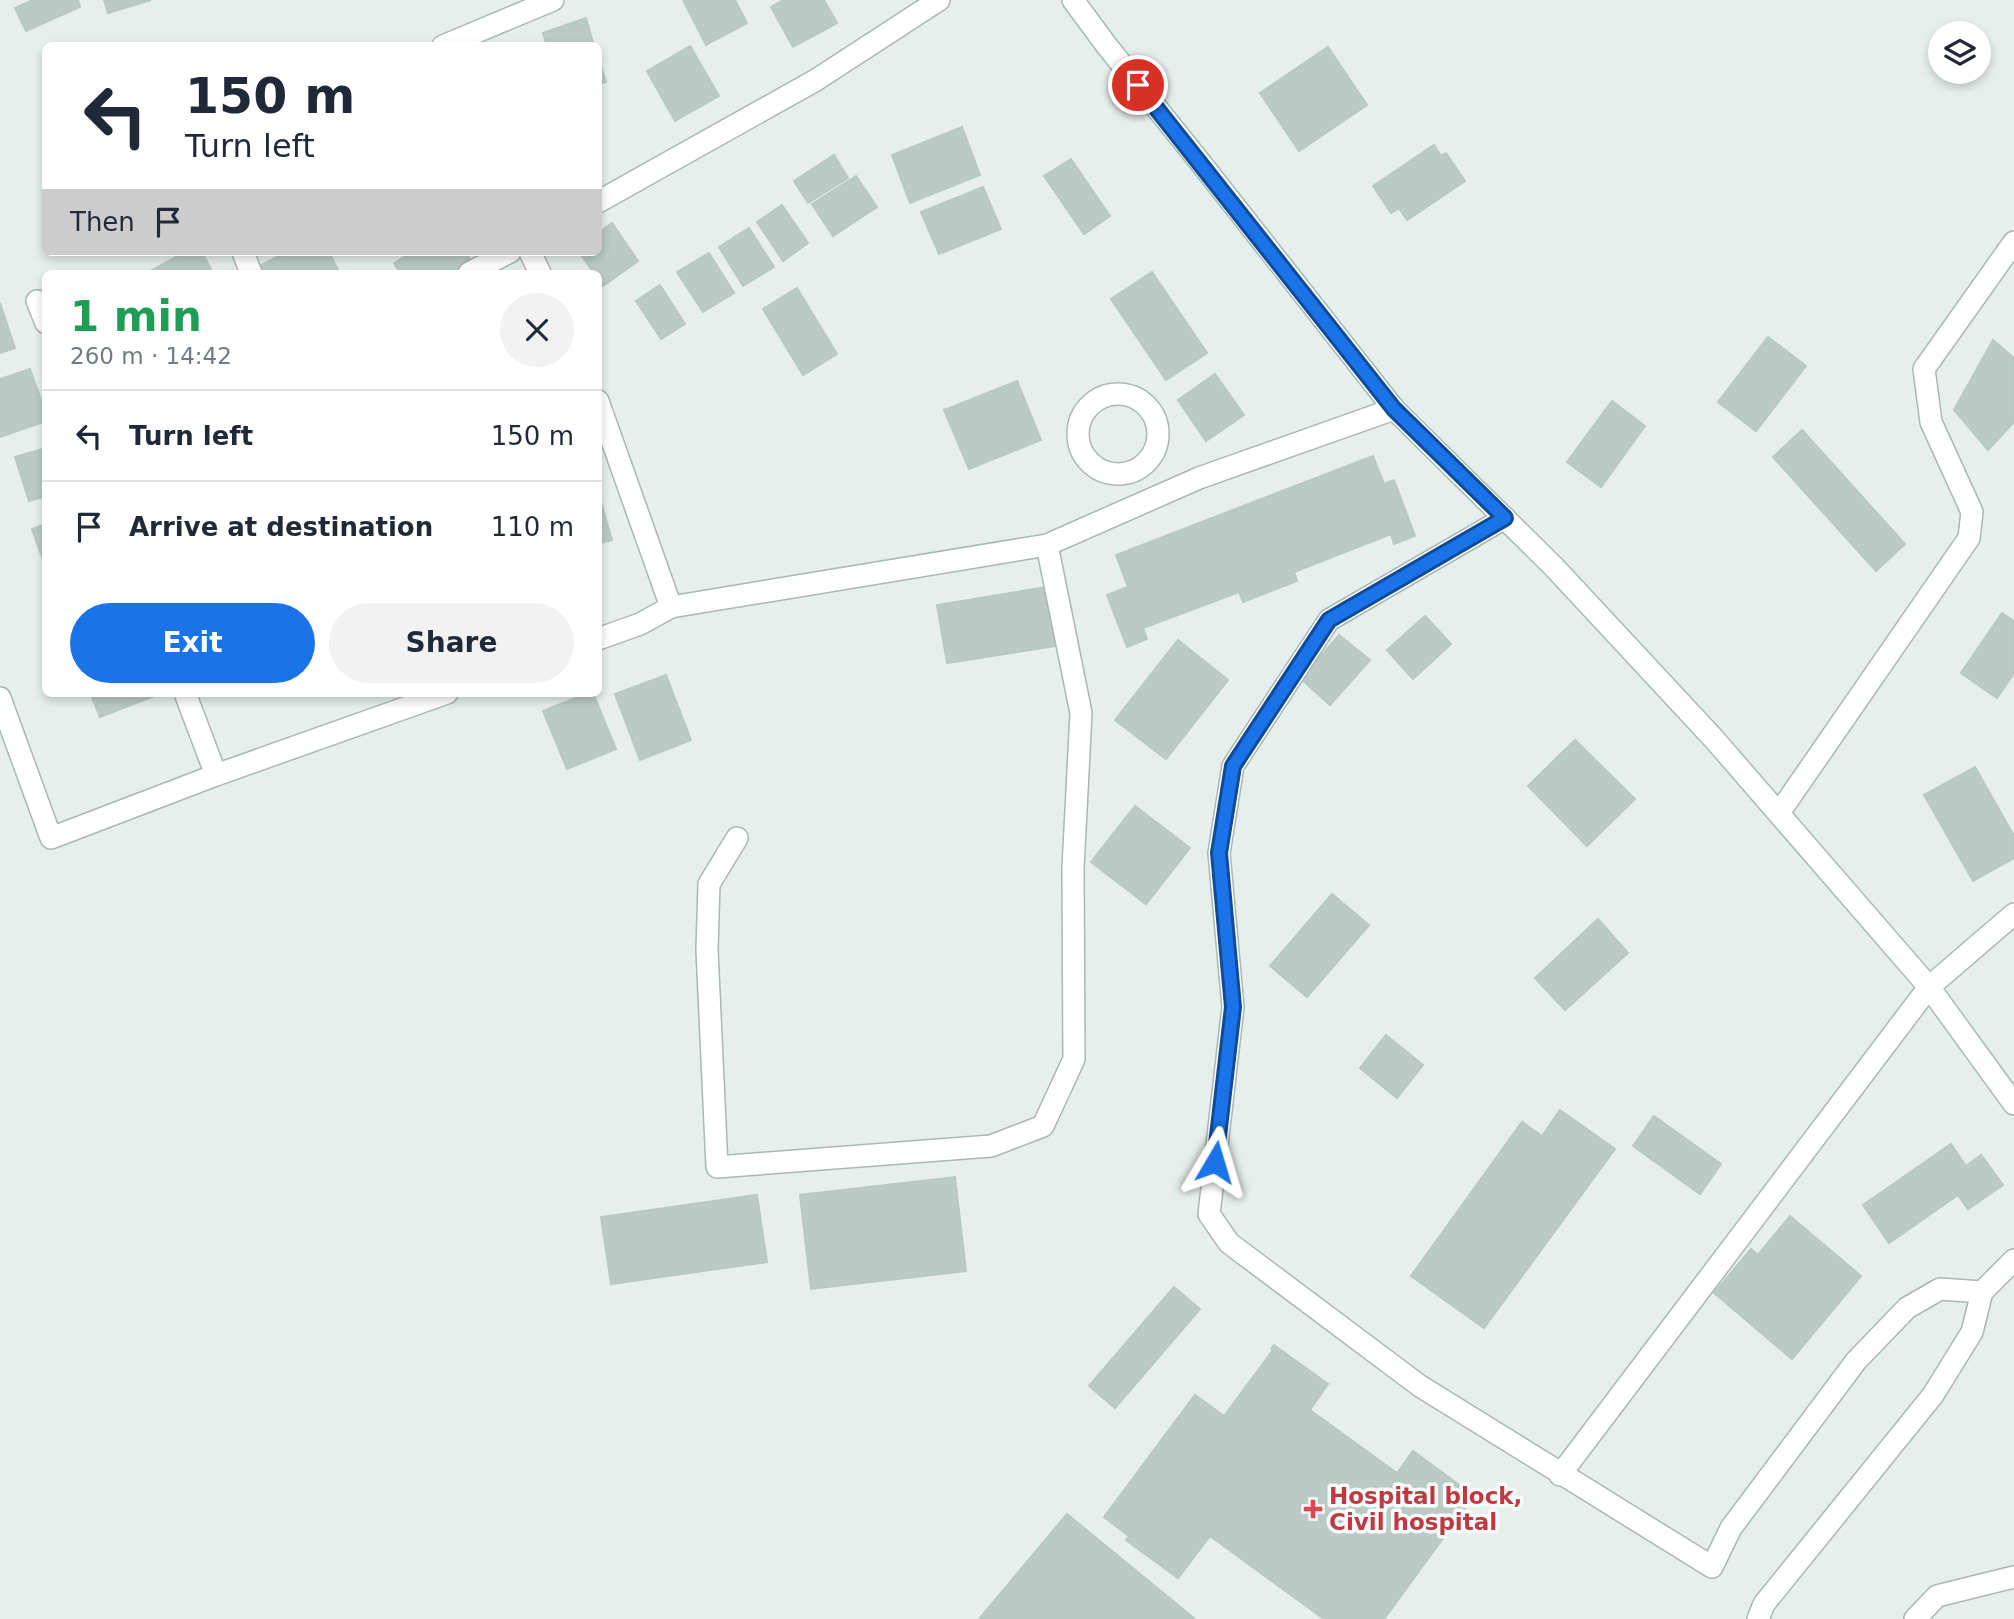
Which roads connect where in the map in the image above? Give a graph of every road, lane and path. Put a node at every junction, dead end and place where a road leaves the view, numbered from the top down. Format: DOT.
graph roads {
  1 [pos="553,0"];
  2 [pos="939,0"];
  3 [pos="1073,0"];
  4 [pos="453,42"];
  5 [pos="602,200"];
  6 [pos="2014,242"];
  7 [pos="502,256"];
  8 [pos="475,270"];
  9 [pos="37,301"];
  10 [pos="42,313"];
  11 [pos="1394,409"];
  12 [pos="602,412"];
  13 [pos="1505,518"];
  14 [pos="1047,545"];
  15 [pos="671,607"];
  16 [pos="602,638"];
  17 [pos="187,697"];
  18 [pos="436,697"];
  19 [pos="0,698"];
  20 [pos="216,775"];
  21 [pos="1779,813"];
  22 [pos="737,838"];
  23 [pos="2014,914"];
  24 [pos="1929,987"];
  25 [pos="2014,1104"];
  26 [pos="2014,1260"];
  27 [pos="1982,1292"];
  28 [pos="1560,1475"];
  29 [pos="2014,1577"];
  30 [pos="1758,1619"];
  31 [pos="1915,1619"];
  1 -- 4 [label="street"];
  2 -- 5 [label="street"];
  3 -- 11 [label="street"];
  6 -- 21 [label="street"];
  7 -- 8 [label="street"];
  9 -- 10 [label="street"];
  11 -- 13 [label="street"];
  11 -- 14 [label="street"];
  12 -- 15 [label="street"];
  13 -- 21 [label="street"];
  13 -- 28 [label="street"];
  14 -- 15 [label="street"];
  14 -- 22 [label="street"];
  15 -- 16 [label="street"];
  17 -- 20 [label="street"];
  18 -- 20 [label="street"];
  19 -- 20 [label="street"];
  21 -- 24 [label="street"];
  23 -- 24 [label="street"];
  24 -- 25 [label="street"];
  24 -- 28 [label="street"];
  26 -- 27 [label="street"];
  27 -- 28 [label="street"];
  27 -- 30 [label="street"];
  29 -- 31 [label="street"];
}
